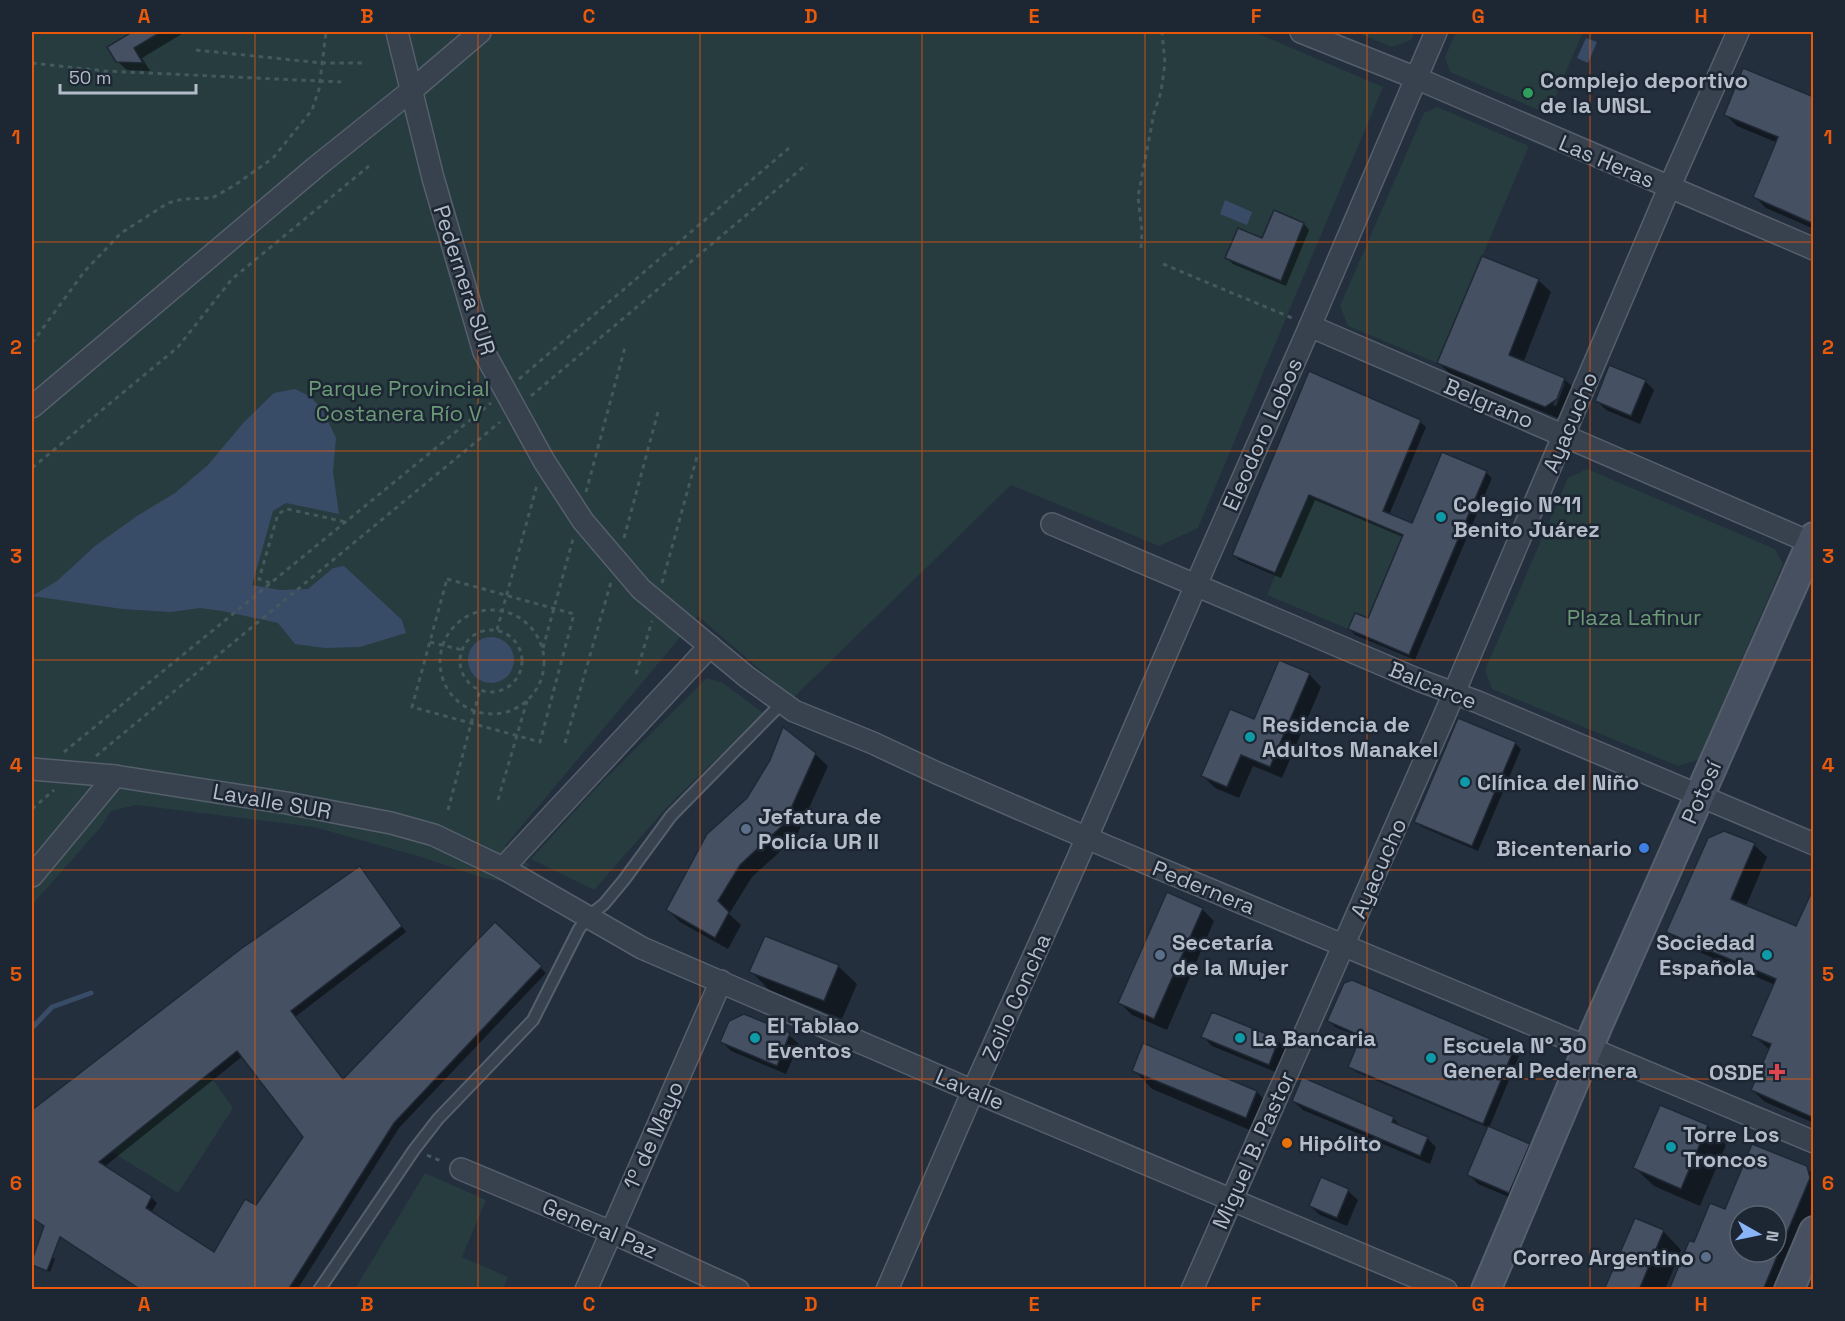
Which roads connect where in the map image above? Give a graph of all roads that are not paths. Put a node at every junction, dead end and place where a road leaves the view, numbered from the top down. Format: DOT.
graph roads {
  1 [pos="397,32"];
  2 [pos="480,32"];
  3 [pos="1301,32"];
  4 [pos="1436,32"];
  5 [pos="1738,32"];
  6 [pos="1416,78"];
  7 [pos="412,90"];
  8 [pos="1669,188"];
  9 [pos="1814,249"];
  10 [pos="1310,326"];
  11 [pos="32,407"];
  12 [pos="1565,436"];
  13 [pos="1052,524"];
  14 [pos="1813,541"];
  15 [pos="1196,585"];
  16 [pos="710,646"];
  17 [pos="1453,693"];
  18 [pos="781,704"];
  19 [pos="37,769"];
  20 [pos="115,776"];
  21 [pos="1699,795"];
  22 [pos="1088,837"];
  23 [pos="1814,844"];
  24 [pos="503,868"];
  25 [pos="32,876"];
  26 [pos="589,916"];
  27 [pos="1344,944"];
  28 [pos="721,981"];
  29 [pos="1589,1047"];
  30 [pos="973,1091"];
  31 [pos="1814,1142"];
  32 [pos="461,1169"];
  33 [pos="1230,1199"];
  34 [pos="1814,1231"];
  35 [pos="611,1232"];
  36 [pos="319,1290"];
  37 [pos="586,1290"];
  38 [pos="738,1290"];
  39 [pos="887,1290"];
  40 [pos="1192,1290"];
  41 [pos="1446,1290"];
  42 [pos="1486,1290"];
  43 [pos="1789,1290"];
  1 -- 7 [label="street, Pedernera SUR"];
  2 -- 7 [label="street"];
  3 -- 6 [label="street, Las Heras"];
  4 -- 6 [label="street, Eleodoro Lobos"];
  5 -- 8 [label="street, Ayacucho"];
  6 -- 8 [label="street, Las Heras"];
  6 -- 10 [label="street, Eleodoro Lobos"];
  7 -- 11 [label="street"];
  7 -- 16 [label="street, Pedernera SUR"];
  8 -- 9 [label="street, Las Heras"];
  8 -- 12 [label="street, Ayacucho"];
  10 -- 12 [label="street, Belgrano"];
  10 -- 15 [label="street, Eleodoro Lobos"];
  12 -- 14 [label="street, Belgrano"];
  12 -- 17 [label="street, Ayacucho"];
  13 -- 15 [label="street, Balcarce"];
  14 -- 21 [label="main road, Potosí"];
  15 -- 17 [label="street, Balcarce"];
  15 -- 22 [label="street, Eleodoro Lobos"];
  16 -- 18 [label="street, Pedernera"];
  16 -- 24 [label="street"];
  17 -- 21 [label="street, Balcarce"];
  17 -- 27 [label="street, Ayacucho"];
  18 -- 22 [label="street, Pedernera"];
  18 -- 26 [label="lane"];
  19 -- 20 [label="street, Lavalle SUR"];
  20 -- 24 [label="street, Lavalle SUR"];
  20 -- 25 [label="street"];
  21 -- 23 [label="street, Balcarce"];
  21 -- 29 [label="main road, Potosí"];
  22 -- 27 [label="street, Pedernera"];
  22 -- 30 [label="street, Zoilo Concha"];
  24 -- 26 [label="street, Lavalle"];
  26 -- 28 [label="street, Lavalle"];
  26 -- 36 [label="lane"];
  27 -- 29 [label="street, Pedernera"];
  27 -- 33 [label="street, Miguel B. Pastor"];
  28 -- 30 [label="street, Lavalle"];
  28 -- 35 [label="street, 1º de Mayo"];
  29 -- 31 [label="street, Pedernera"];
  29 -- 42 [label="main road, Potosí"];
  30 -- 33 [label="street, Lavalle"];
  30 -- 39 [label="street, Zoilo Concha"];
  32 -- 35 [label="street, General Paz"];
  33 -- 40 [label="street, Miguel B. Pastor"];
  33 -- 41 [label="street, Lavalle"];
  34 -- 43 [label="main road"];
  35 -- 37 [label="street, 1º de Mayo"];
  35 -- 38 [label="street, General Paz"];
}
